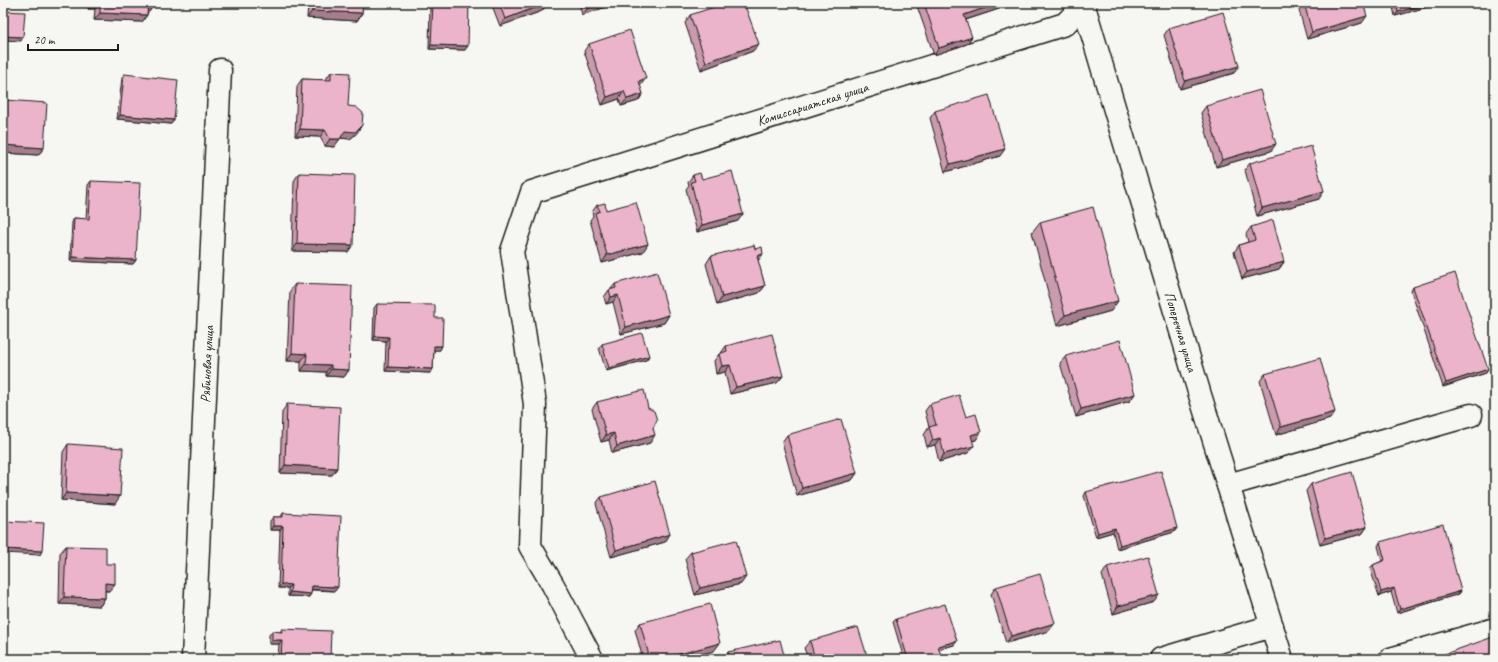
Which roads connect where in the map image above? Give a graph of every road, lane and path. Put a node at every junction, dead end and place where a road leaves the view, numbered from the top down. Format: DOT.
graph roads {
  1 [pos="1084,3"];
  2 [pos="220,70"];
  3 [pos="1471,415"];
  4 [pos="1228,486"];
  5 [pos="1272,626"];
  6 [pos="1495,629"];
  7 [pos="193,659"];
  8 [pos="592,659"];
  9 [pos="1161,659"];
  10 [pos="1282,659"];
  11 [pos="1390,659"];
  1 -- 4 [label="street, Поперечная улица"];
  1 -- 8 [label="street, Комиссариатская улица"];
  2 -- 7 [label="street, Рябиновая улица"];
  3 -- 4 [label="street"];
  4 -- 5 [label="street, Поперечная улица"];
  5 -- 9 [label="street"];
  5 -- 10 [label="street, Поперечная улица"];
  6 -- 11 [label="street"];
}
